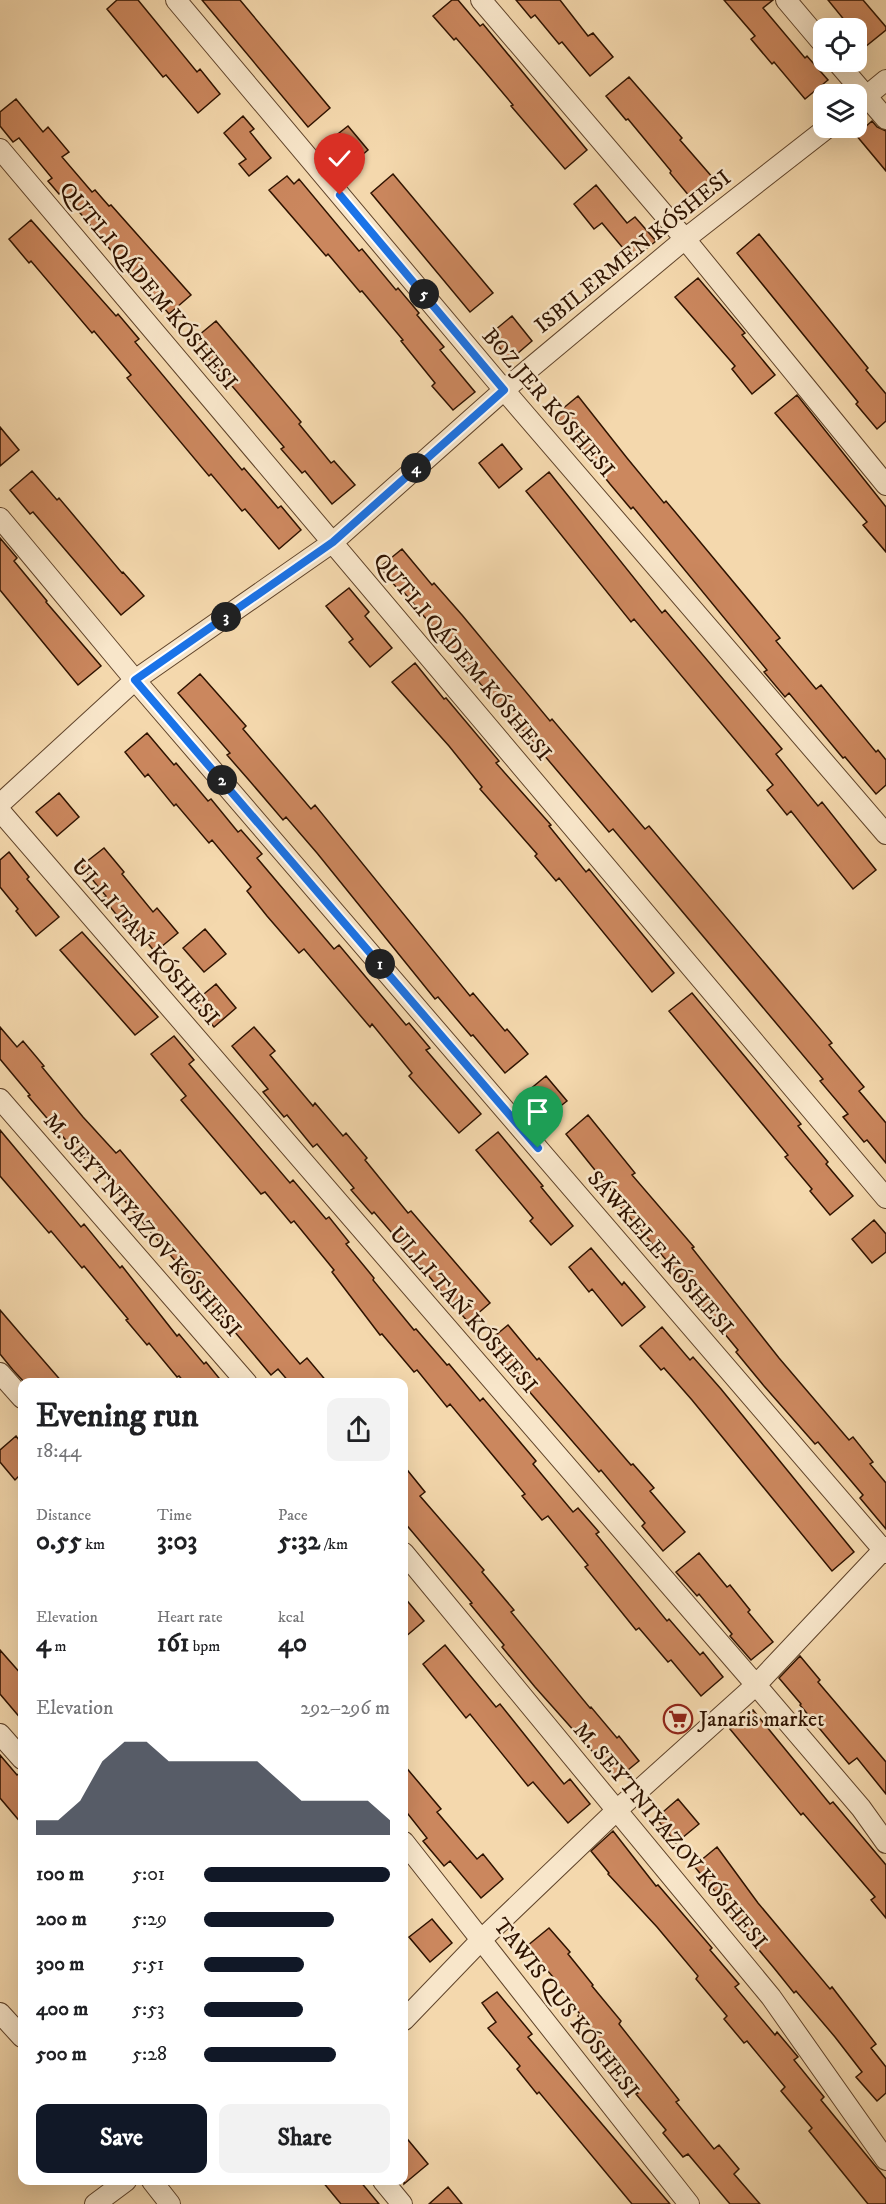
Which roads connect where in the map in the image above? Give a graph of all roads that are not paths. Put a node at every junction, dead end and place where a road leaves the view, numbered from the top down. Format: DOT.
graph roads {
  1 [pos="176,0"];
  2 [pos="481,0"];
  3 [pos="786,0"];
  4 [pos="813,32"];
  5 [pos="886,80"];
  6 [pos="867,97"];
  7 [pos="867,105"];
  8 [pos="886,119"];
  9 [pos="814,138"];
  10 [pos="0,149"];
  11 [pos="685,239"];
  12 [pos="504,390"];
  13 [pos="886,485"];
  14 [pos="0,518"];
  15 [pos="333,542"];
  16 [pos="135,680"];
  17 [pos="0,804"];
  18 [pos="0,811"];
  19 [pos="886,834"];
  20 [pos="0,1099"];
  21 [pos="886,1198"];
  22 [pos="0,1373"];
  23 [pos="243,1378"];
  24 [pos="18,1393"];
  25 [pos="885,1550"];
  26 [pos="408,1558"];
  27 [pos="756,1685"];
  28 [pos="0,1734"];
  29 [pos="18,1754"];
  30 [pos="617,1810"];
  31 [pos="886,1843"];
  32 [pos="408,1847"];
  33 [pos="481,1940"];
  34 [pos="0,2013"];
  35 [pos="408,2016"];
  36 [pos="18,2033"];
  37 [pos="886,2160"];
  38 [pos="121,2185"];
  39 [pos="155,2185"];
  40 [pos="386,2185"];
  41 [pos="95,2204"];
  42 [pos="170,2204"];
  43 [pos="402,2204"];
  44 [pos="689,2204"];
  1 -- 12 [label="street, BOZ JER KÓSHESI"];
  2 -- 11 [label="street"];
  3 -- 4 [label="street"];
  5 -- 6 [label="street"];
  7 -- 8 [label="street"];
  9 -- 11 [label="street, ISBILERMEN KÓSHESI"];
  10 -- 15 [label="street"];
  11 -- 12 [label="street, ISBILERMEN KÓSHESI"];
  11 -- 13 [label="street"];
  12 -- 15 [label="street, ISBILERMEN KÓSHESI"];
  12 -- 19 [label="street, BOZ JER KÓSHESI"];
  14 -- 16 [label="street, SÁWKELE KÓSHESI"];
  15 -- 16 [label="street, ISBILERMEN KÓSHESI"];
  15 -- 21 [label="street"];
  16 -- 17 [label="street, ISBILERMEN KÓSHESI"];
  16 -- 25 [label="street, SÁWKELE KÓSHESI"];
  18 -- 27 [label="street"];
  20 -- 23 [label="street, M. SEYTNIYAZOV KÓSHESI"];
  22 -- 24 [label="street"];
  25 -- 27 [label="street"];
  26 -- 30 [label="street, M. SEYTNIYAZOV KÓSHESI"];
  27 -- 30 [label="street"];
  27 -- 31 [label="street"];
  28 -- 29 [label="street"];
  30 -- 33 [label="street"];
  30 -- 37 [label="street, M. SEYTNIYAZOV KÓSHESI"];
  32 -- 33 [label="street"];
  33 -- 35 [label="street"];
  33 -- 44 [label="street"];
  34 -- 36 [label="street"];
  38 -- 41 [label="street"];
  39 -- 42 [label="street"];
  40 -- 43 [label="street"];
}
